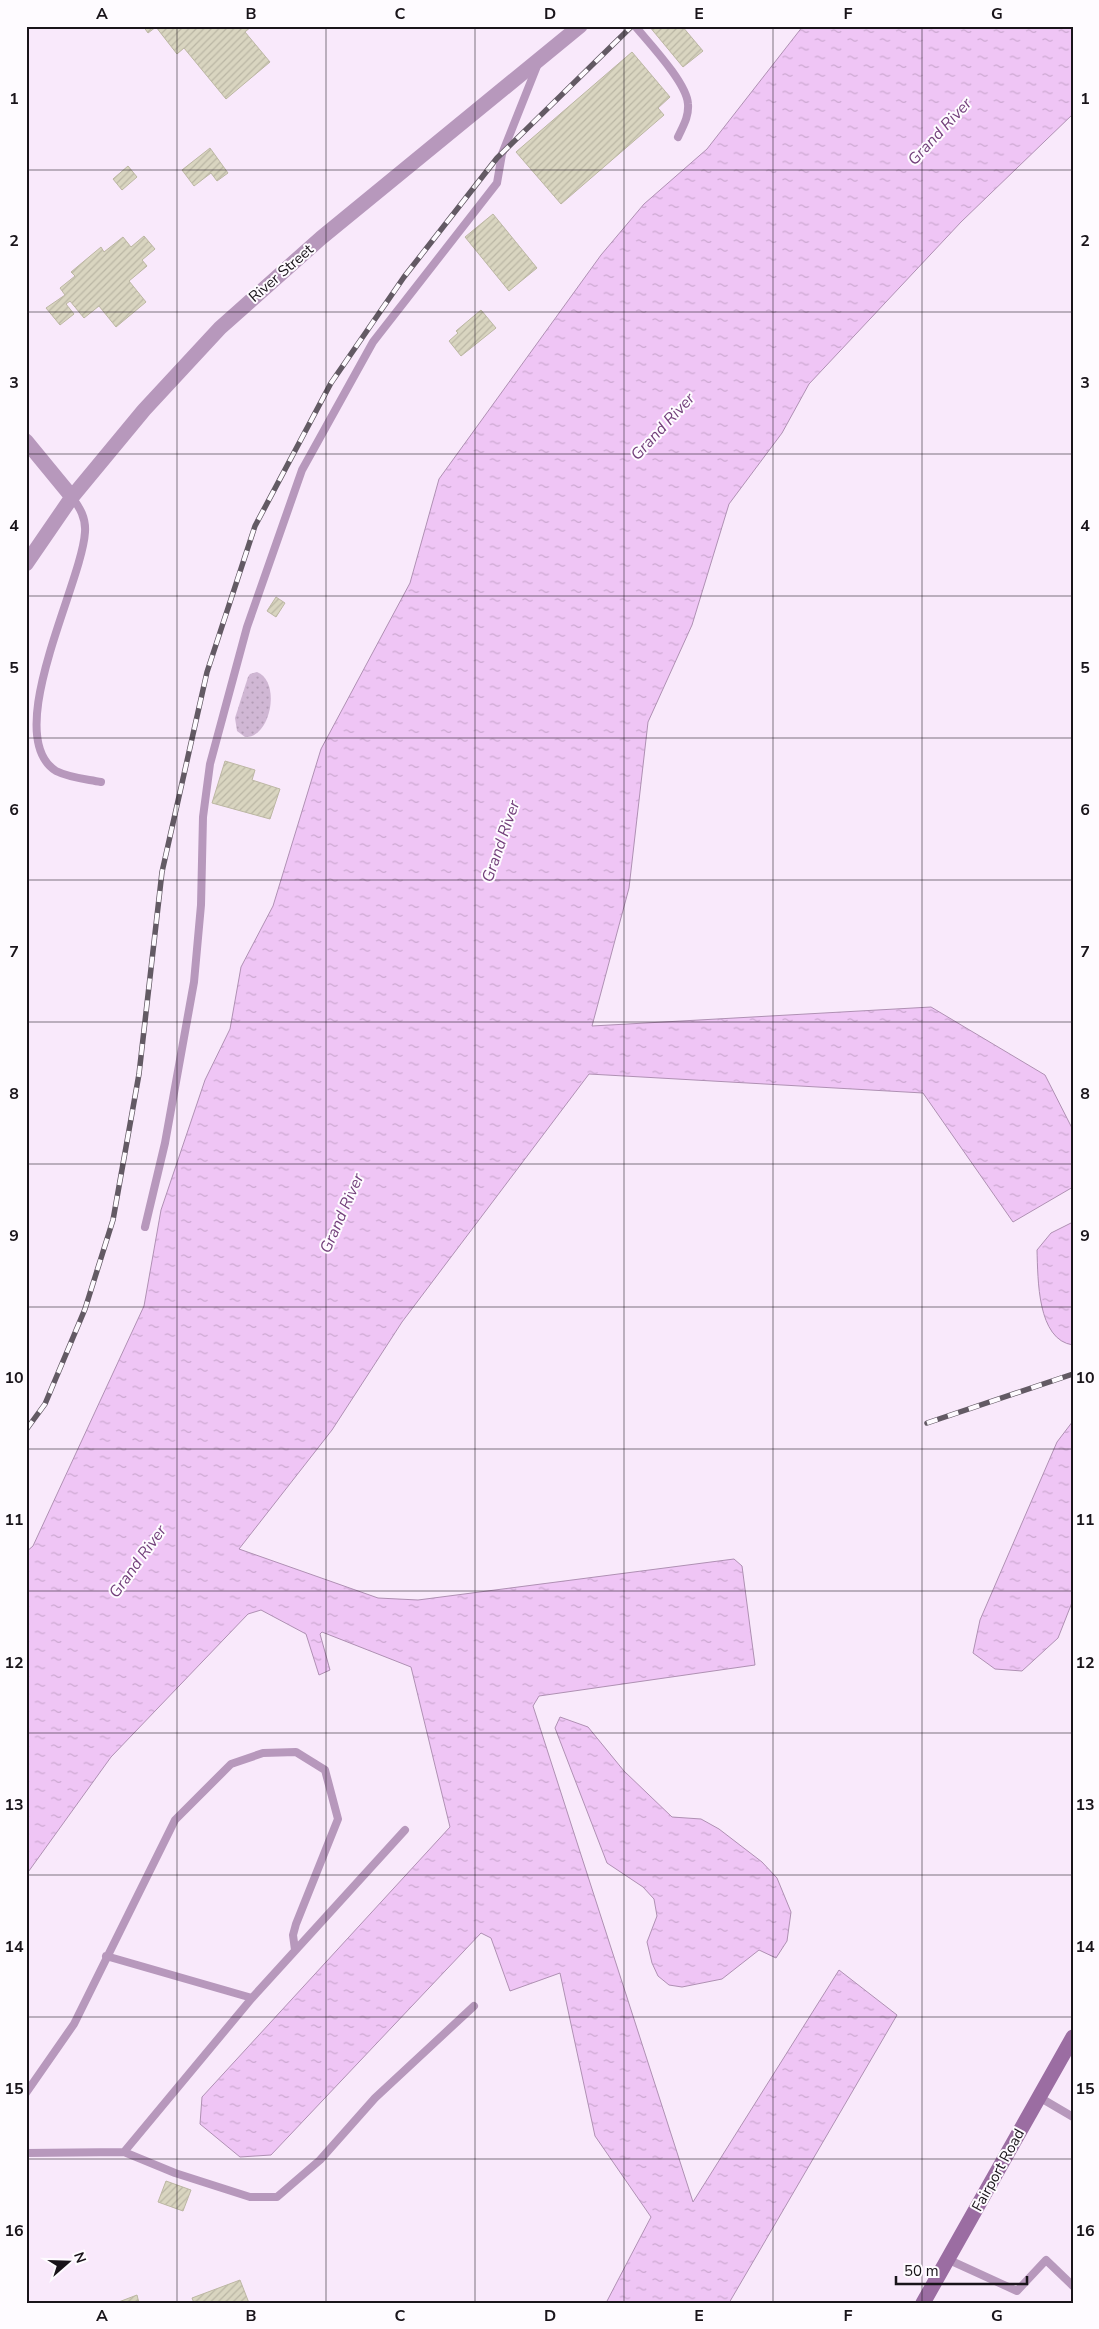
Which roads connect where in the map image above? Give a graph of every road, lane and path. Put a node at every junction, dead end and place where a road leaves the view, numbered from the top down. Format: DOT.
graph roads {
  1 [pos="580,26"];
  2 [pos="635,26"];
  3 [pos="540,59"];
  4 [pos="678,137"];
  5 [pos="26,441"];
  6 [pos="72,497"];
  7 [pos="26,564"];
  8 [pos="101,782"];
  9 [pos="145,1227"];
  10 [pos="405,1830"];
  11 [pos="295,1950"];
  12 [pos="106,1956"];
  13 [pos="252,1998"];
  14 [pos="474,2006"];
  15 [pos="1073,2037"];
  16 [pos="26,2092"];
  17 [pos="1039,2097"];
  18 [pos="1073,2117"];
  19 [pos="124,2152"];
  20 [pos="26,2153"];
  21 [pos="947,2259"];
  22 [pos="1073,2286"];
  23 [pos="923,2303"];
  1 -- 3 [label="street, River Street"];
  2 -- 4 [label="lane"];
  3 -- 6 [label="street, River Street"];
  3 -- 9 [label="lane"];
  5 -- 6 [label="street"];
  6 -- 7 [label="street, River Street"];
  6 -- 8 [label="lane"];
  10 -- 11 [label="lane"];
  11 -- 12 [label="lane"];
  11 -- 13 [label="lane"];
  12 -- 13 [label="lane"];
  12 -- 16 [label="lane"];
  13 -- 19 [label="lane"];
  14 -- 19 [label="lane"];
  15 -- 17 [label="street, Fairport Road"];
  17 -- 18 [label="lane"];
  17 -- 21 [label="street, Fairport Road"];
  19 -- 20 [label="lane"];
  21 -- 22 [label="lane"];
  21 -- 23 [label="street, Fairport Road"];
}
